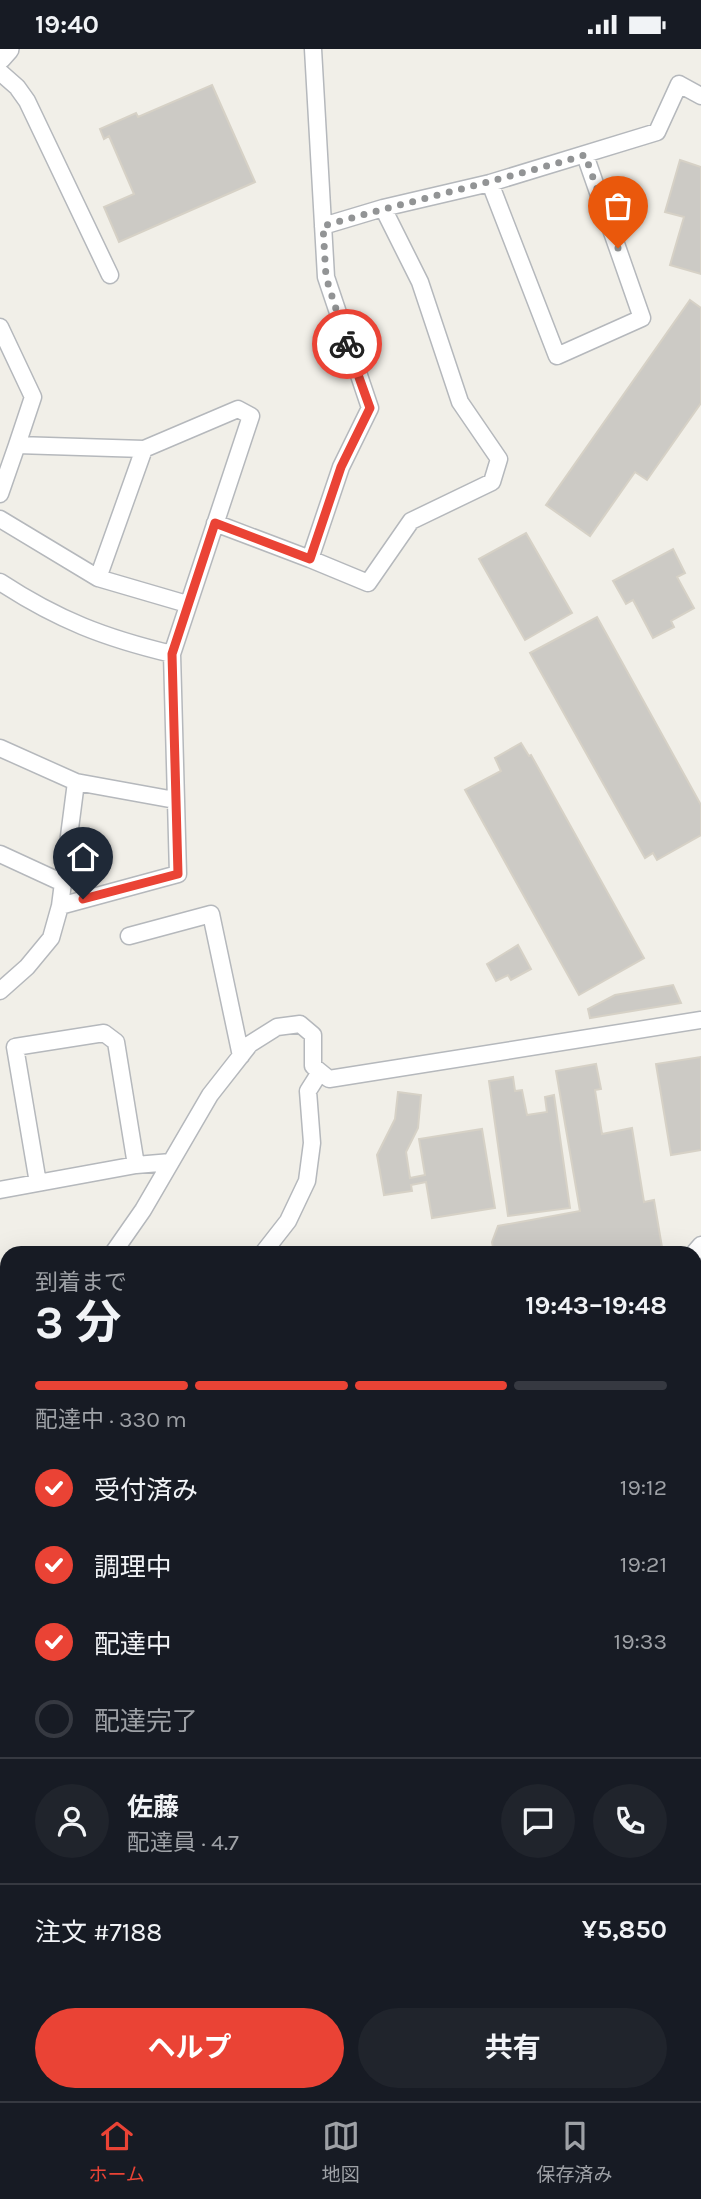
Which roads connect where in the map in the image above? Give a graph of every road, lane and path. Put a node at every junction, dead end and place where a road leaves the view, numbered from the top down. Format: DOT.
graph roads {
  1 [pos="8,49"];
  2 [pos="313,49"];
  3 [pos="0,58"];
  4 [pos="0,72"];
  5 [pos="701,96"];
  6 [pos="585,155"];
  7 [pos="490,183"];
  8 [pos="383,208"];
  9 [pos="323,226"];
  10 [pos="110,275"];
  11 [pos="0,327"];
  12 [pos="17,446"];
  13 [pos="144,449"];
  14 [pos="0,494"];
  15 [pos="0,519"];
  16 [pos="215,523"];
  17 [pos="310,559"];
  18 [pos="98,578"];
  19 [pos="0,582"];
  20 [pos="187,604"];
  21 [pos="172,654"];
  22 [pos="0,748"];
  23 [pos="76,782"];
  24 [pos="175,800"];
  25 [pos="0,854"];
  26 [pos="63,883"];
  27 [pos="60,906"];
  28 [pos="129,936"];
  29 [pos="0,991"];
  30 [pos="701,1020"];
  31 [pos="240,1056"];
  32 [pos="320,1072"];
  33 [pos="171,1162"];
  34 [pos="136,1165"];
  35 [pos="38,1183"];
  36 [pos="0,1190"];
  37 [pos="118,1246"];
  38 [pos="268,1246"];
  1 -- 3 [label="street"];
  2 -- 9 [label="street"];
  4 -- 10 [label="street"];
  5 -- 6 [label="street"];
  6 -- 7 [label="street"];
  6 -- 7 [label="street"];
  7 -- 8 [label="street"];
  8 -- 9 [label="street"];
  8 -- 17 [label="street"];
  9 -- 17 [label="street"];
  11 -- 12 [label="street"];
  12 -- 13 [label="street"];
  12 -- 14 [label="street"];
  13 -- 16 [label="street"];
  13 -- 18 [label="street"];
  15 -- 18 [label="street"];
  16 -- 17 [label="street"];
  16 -- 20 [label="street"];
  18 -- 20 [label="street"];
  19 -- 21 [label="street"];
  20 -- 21 [label="street"];
  21 -- 24 [label="street"];
  22 -- 23 [label="street"];
  23 -- 24 [label="street"];
  23 -- 26 [label="street"];
  24 -- 27 [label="street"];
  25 -- 26 [label="street"];
  26 -- 27 [label="street"];
  27 -- 29 [label="street"];
  28 -- 31 [label="street"];
  30 -- 32 [label="street"];
  31 -- 32 [label="street"];
  31 -- 33 [label="street"];
  32 -- 38 [label="street"];
  33 -- 34 [label="street"];
  33 -- 37 [label="street"];
  34 -- 35 [label="street"];
  34 -- 35 [label="street"];
  35 -- 36 [label="street"];
}
